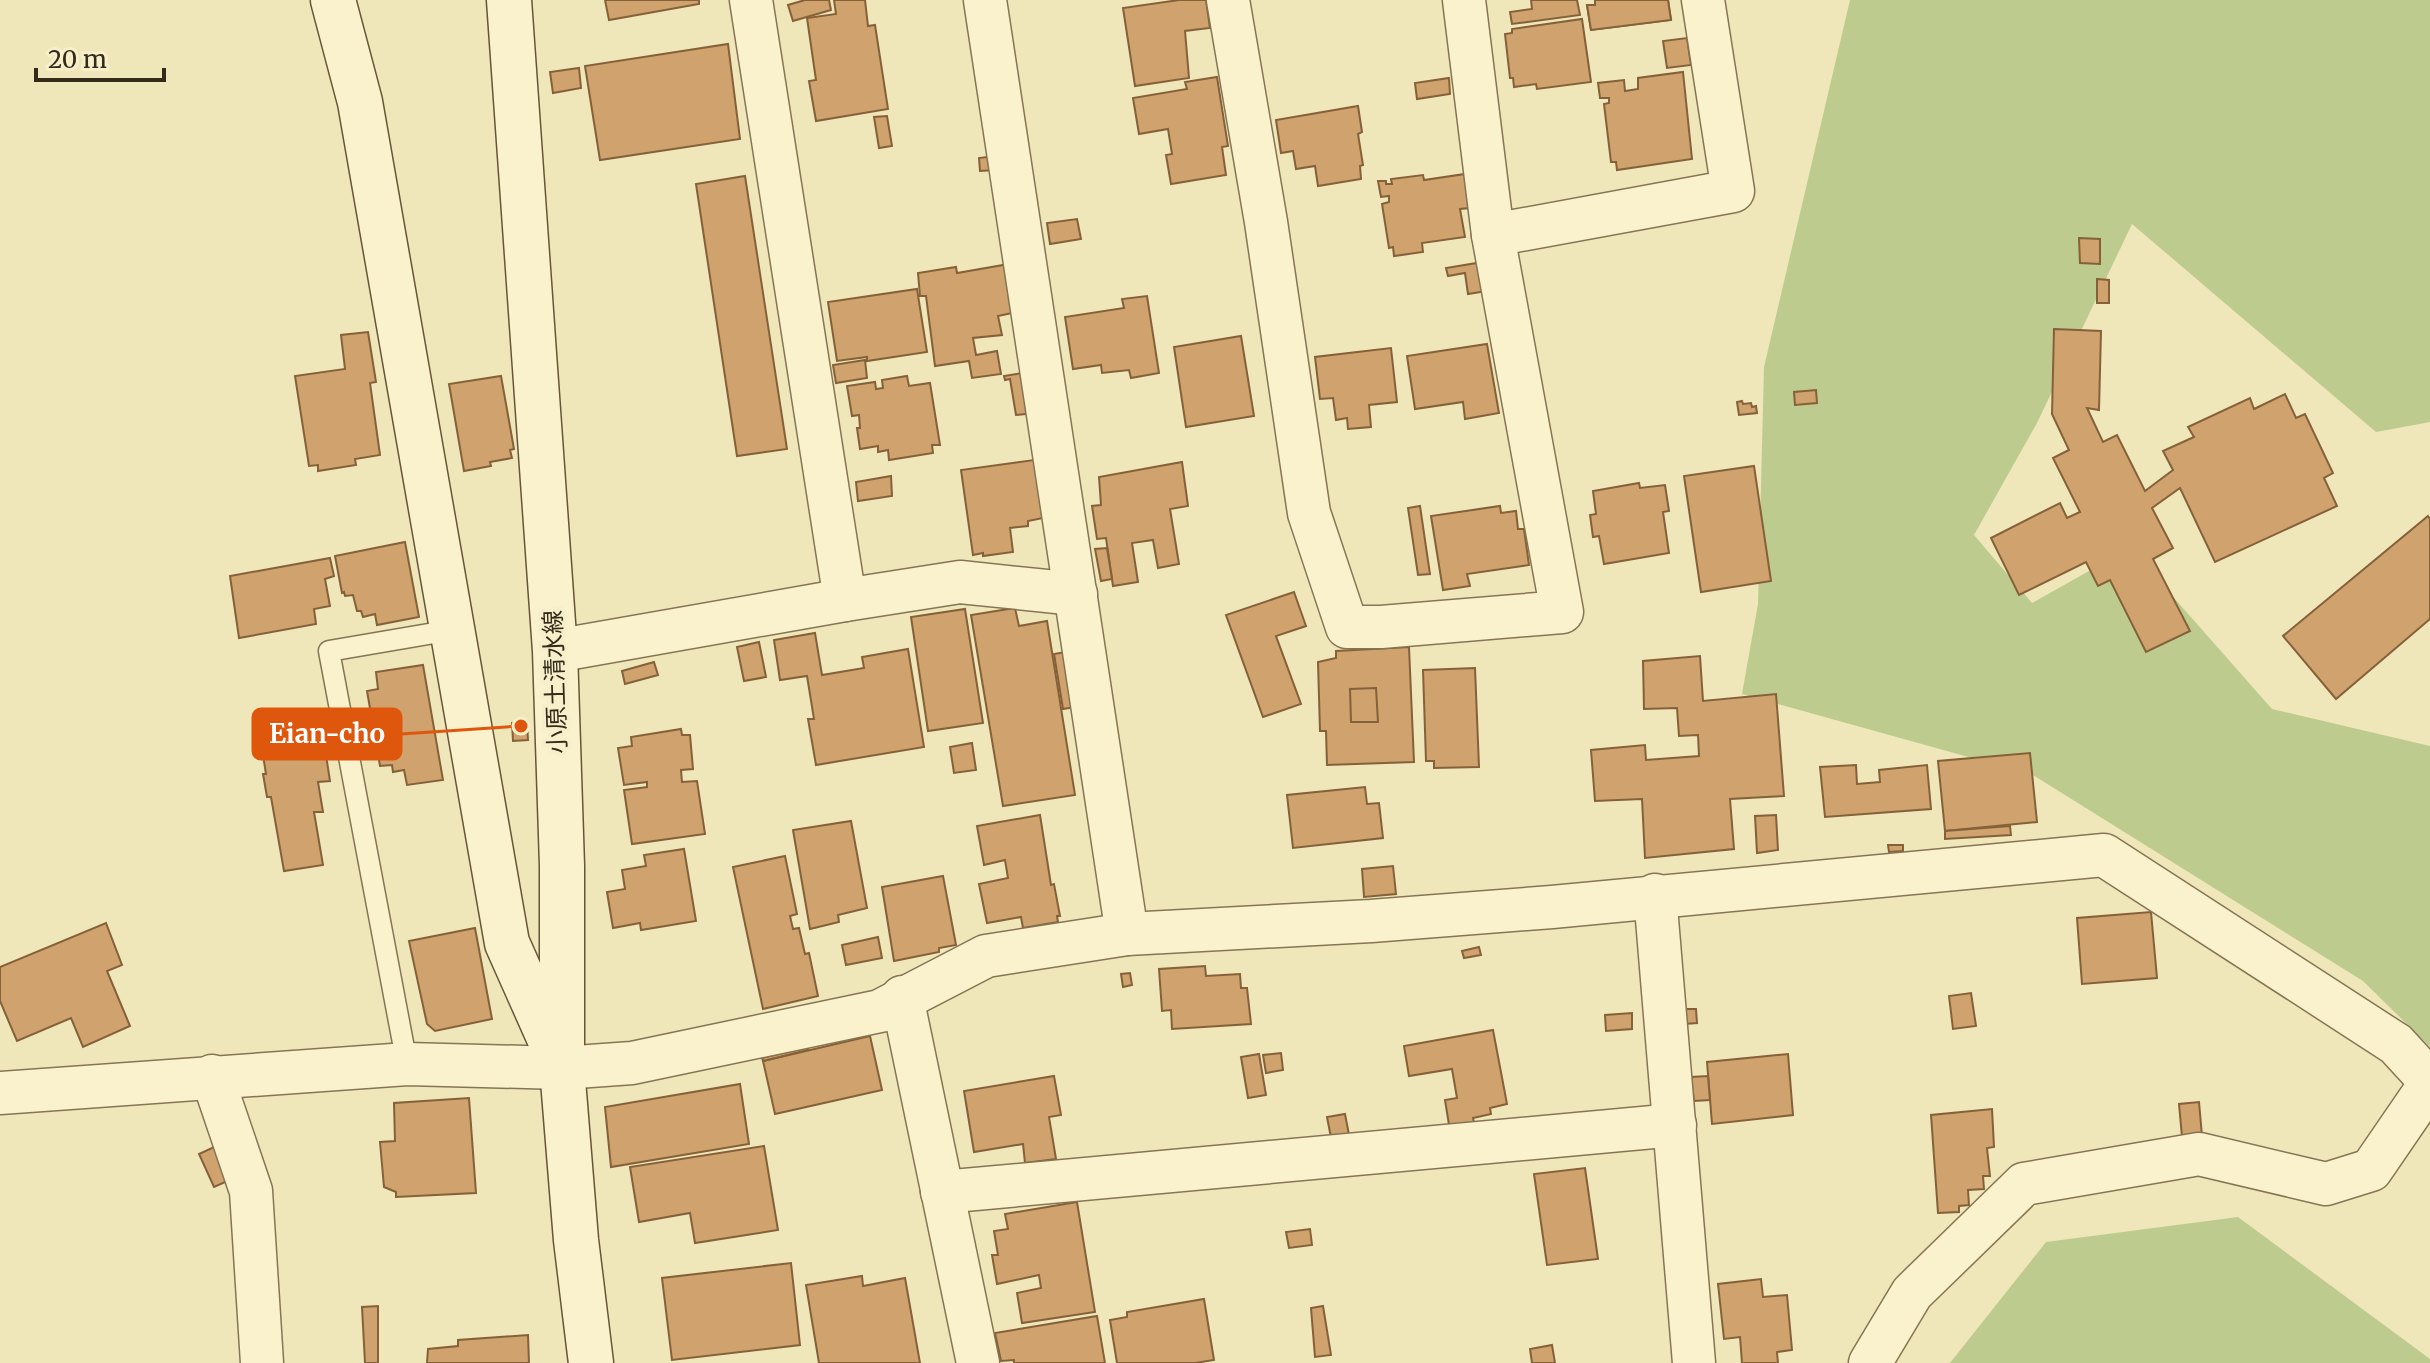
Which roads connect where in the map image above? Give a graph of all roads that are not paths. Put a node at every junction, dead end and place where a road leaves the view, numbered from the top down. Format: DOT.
graph roads {
  1 [pos="333,0"];
  2 [pos="509,0"];
  3 [pos="751,0"];
  4 [pos="985,0"];
  5 [pos="1228,0"];
  6 [pos="1464,0"];
  7 [pos="1703,0"];
  8 [pos="1493,235"];
  9 [pos="1076,594"];
  10 [pos="845,600"];
  11 [pos="452,630"];
  12 [pos="555,651"];
  13 [pos="1655,895"];
  14 [pos="1127,934"];
  15 [pos="902,997"];
  16 [pos="407,1064"];
  17 [pos="562,1068"];
  18 [pos="212,1076"];
  19 [pos="2430,1082"];
  20 [pos="0,1093"];
  21 [pos="1675,1125"];
  22 [pos="942,1192"];
  23 [pos="262,1363"];
  24 [pos="591,1363"];
  25 [pos="978,1363"];
  26 [pos="1694,1363"];
  27 [pos="1870,1363"];
  1 -- 11 [label="main road"];
  2 -- 12 [label="main road, 小原土清水線"];
  3 -- 10 [label="street"];
  4 -- 9 [label="street"];
  5 -- 8 [label="street"];
  6 -- 8 [label="street"];
  7 -- 8 [label="street"];
  9 -- 10 [label="street"];
  9 -- 14 [label="street"];
  10 -- 12 [label="street"];
  11 -- 16 [label="lane"];
  11 -- 17 [label="main road"];
  12 -- 17 [label="main road, 小原土清水線"];
  13 -- 14 [label="street"];
  13 -- 19 [label="street"];
  13 -- 21 [label="street"];
  14 -- 15 [label="street"];
  15 -- 17 [label="street"];
  15 -- 22 [label="street"];
  16 -- 17 [label="street"];
  16 -- 18 [label="street"];
  17 -- 24 [label="main road, 小原土清水線"];
  18 -- 20 [label="street"];
  18 -- 23 [label="street"];
  19 -- 27 [label="street"];
  21 -- 22 [label="street"];
  21 -- 26 [label="street"];
  22 -- 25 [label="street"];
}
